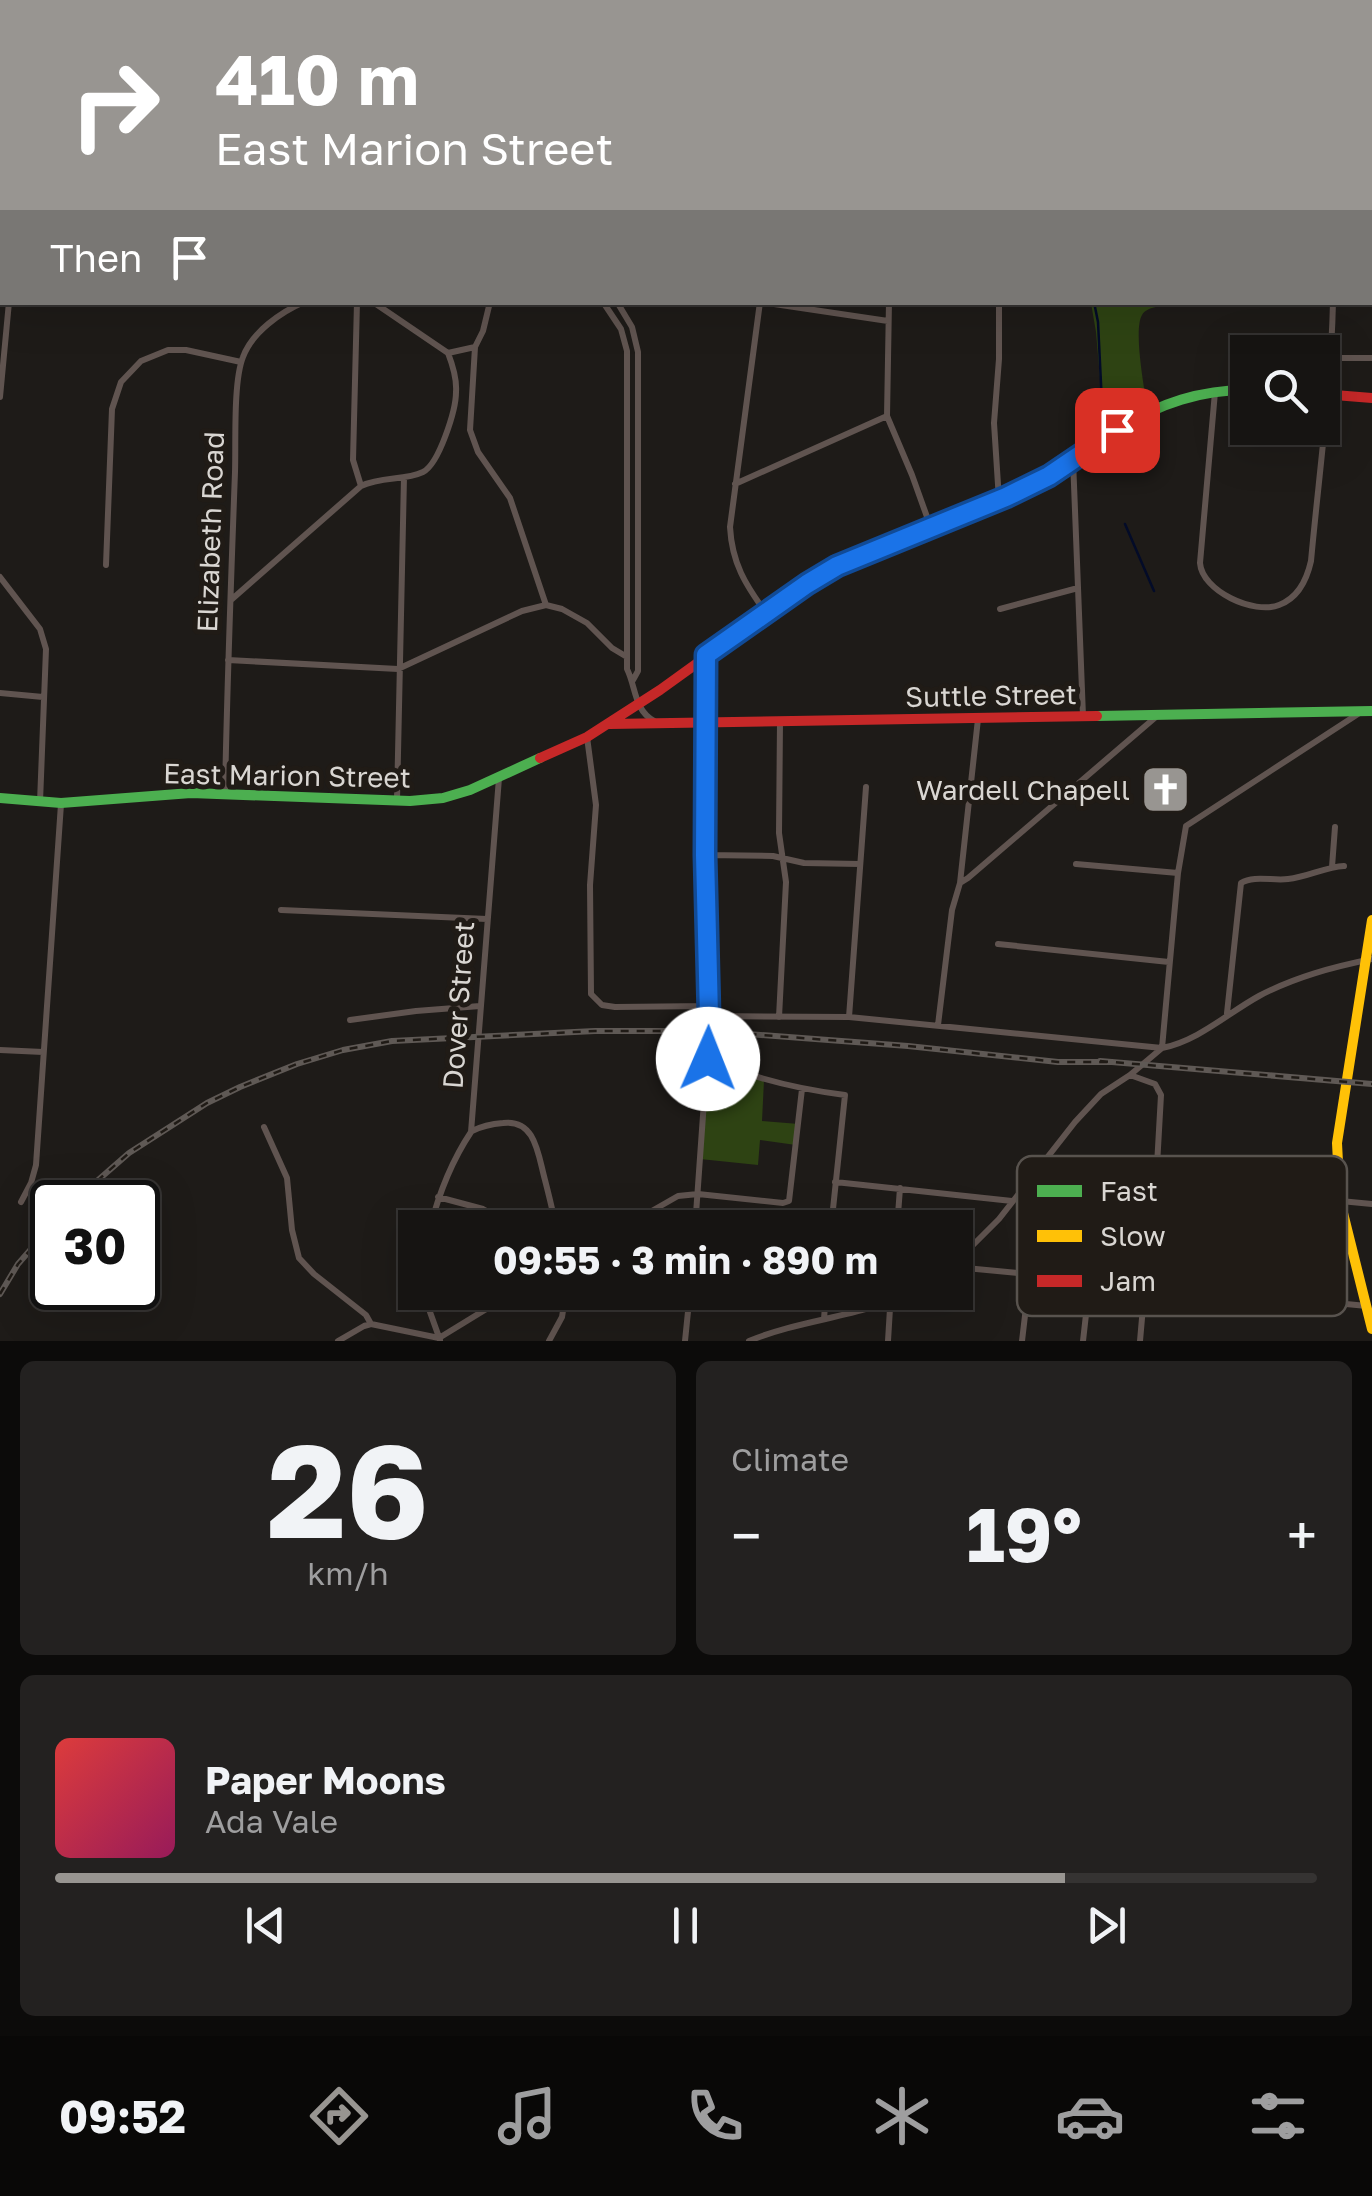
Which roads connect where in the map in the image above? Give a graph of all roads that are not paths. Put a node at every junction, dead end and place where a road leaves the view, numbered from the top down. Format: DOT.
graph roads {
  1 [pos="9,305"];
  2 [pos="298,305"];
  3 [pos="357,305"];
  4 [pos="377,305"];
  5 [pos="489,305"];
  6 [pos="605,305"];
  7 [pos="619,305"];
  8 [pos="760,305"];
  9 [pos="780,305"];
  10 [pos="890,305"];
  11 [pos="998,305"];
  12 [pos="1334,305"];
  13 [pos="888,321"];
  14 [pos="1333,335"];
  15 [pos="475,347"];
  16 [pos="448,354"];
  17 [pos="1340,358"];
  18 [pos="1372,358"];
  19 [pos="241,362"];
  20 [pos="1230,391"];
  21 [pos="1215,392"];
  22 [pos="1340,395"];
  23 [pos="0,397"];
  24 [pos="1372,398"];
  25 [pos="627,399"];
  26 [pos="638,400"];
  27 [pos="887,416"];
  28 [pos="1322,445"];
  29 [pos="1074,460"];
  30 [pos="404,476"];
  31 [pos="735,484"];
  32 [pos="361,486"];
  33 [pos="999,500"];
  34 [pos="931,528"];
  35 [pos="628,531"];
  36 [pos="638,531"];
  37 [pos="106,565"];
  38 [pos="0,578"];
  39 [pos="1078,588"];
  40 [pos="230,601"];
  41 [pos="546,605"];
  42 [pos="1000,608"];
  43 [pos="766,612"];
  44 [pos="706,655"];
  45 [pos="627,657"];
  46 [pos="228,660"];
  47 [pos="398,668"];
  48 [pos="633,680"];
  49 [pos="0,693"];
  50 [pos="43,698"];
  51 [pos="638,705"];
  52 [pos="1369,708"];
  53 [pos="1158,715"];
  54 [pos="1083,716"];
  55 [pos="978,718"];
  56 [pos="780,721"];
  57 [pos="706,722"];
  58 [pos="660,723"];
  59 [pos="610,724"];
  60 [pos="587,737"];
  61 [pos="499,778"];
  62 [pos="866,787"];
  63 [pos="225,794"];
  64 [pos="0,798"];
  65 [pos="396,801"];
  66 [pos="40,802"];
  67 [pos="61,803"];
  68 [pos="1335,826"];
  69 [pos="705,855"];
  70 [pos="783,858"];
  71 [pos="860,864"];
  72 [pos="1076,864"];
  73 [pos="1344,866"];
  74 [pos="1332,867"];
  75 [pos="1178,873"];
  76 [pos="960,883"];
  77 [pos="281,910"];
  78 [pos="486,919"];
  79 [pos="1372,920"];
  80 [pos="998,944"];
  81 [pos="1369,960"];
  82 [pos="1169,962"];
  83 [pos="480,1006"];
  84 [pos="709,1006"];
  85 [pos="1227,1015"];
  86 [pos="709,1016"];
  87 [pos="849,1017"];
  88 [pos="779,1018"];
  89 [pos="350,1020"];
  90 [pos="938,1025"];
  91 [pos="1162,1048"];
  92 [pos="0,1050"];
  93 [pos="43,1052"];
  94 [pos="708,1059"];
  95 [pos="1130,1075"];
  96 [pos="802,1089"];
  97 [pos="264,1127"];
  98 [pos="470,1132"];
  99 [pos="1048,1156"];
  100 [pos="1158,1156"];
  101 [pos="1337,1156"];
  102 [pos="835,1182"];
  103 [pos="900,1188"];
  104 [pos="698,1194"];
  105 [pos="1017,1196"];
  106 [pos="438,1198"];
  107 [pos="1013,1201"];
  108 [pos="21,1202"];
  109 [pos="1347,1202"];
  110 [pos="1372,1204"];
  111 [pos="435,1210"];
  112 [pos="485,1210"];
  113 [pos="552,1210"];
  114 [pos="653,1210"];
  115 [pos="697,1210"];
  116 [pos="833,1210"];
  117 [pos="898,1210"];
  118 [pos="1347,1228"];
  119 [pos="973,1247"];
  120 [pos="973,1267"];
  121 [pos="1017,1272"];
  122 [pos="1347,1304"];
  123 [pos="1367,1306"];
  124 [pos="430,1310"];
  125 [pos="486,1310"];
  126 [pos="563,1310"];
  127 [pos="688,1310"];
  128 [pos="825,1310"];
  129 [pos="859,1310"];
  130 [pos="890,1310"];
  131 [pos="1025,1316"];
  132 [pos="1086,1316"];
  133 [pos="1142,1316"];
  134 [pos="824,1319"];
  135 [pos="372,1324"];
  136 [pos="1372,1329"];
  137 [pos="773,1337"];
  138 [pos="440,1339"];
  139 [pos="338,1341"];
  140 [pos="549,1341"];
  141 [pos="685,1341"];
  142 [pos="749,1341"];
  143 [pos="888,1341"];
  144 [pos="1022,1341"];
  145 [pos="1083,1341"];
  146 [pos="1140,1341"];
  1 -- 23 [label="street"];
  2 -- 19 [label="street"];
  3 -- 32 [label="street"];
  4 -- 16 [label="street"];
  5 -- 15 [label="street"];
  6 -- 25 [label="street"];
  7 -- 26 [label="street"];
  8 -- 31 [label="street"];
  9 -- 13 [label="street"];
  10 -- 13 [label="street"];
  11 -- 33 [label="street"];
  12 -- 14 [label="street"];
  13 -- 27 [label="street"];
  15 -- 16 [label="street"];
  15 -- 41 [label="street"];
  16 -- 30 [label="street"];
  17 -- 18 [label="street"];
  19 -- 37 [label="street"];
  19 -- 40 [label="street, Elizabeth Road"];
  20 -- 21 [label="main road, East Marion Street"];
  21 -- 28 [label="street"];
  21 -- 29 [label="main road, East Marion Street"];
  22 -- 24 [label="main road"];
  25 -- 26 [label="street"];
  25 -- 35 [label="street"];
  26 -- 36 [label="street"];
  27 -- 31 [label="street"];
  27 -- 34 [label="street"];
  29 -- 33 [label="main road, East Marion Street"];
  29 -- 39 [label="street"];
  30 -- 32 [label="street"];
  30 -- 47 [label="street"];
  31 -- 43 [label="street"];
  32 -- 40 [label="street"];
  33 -- 34 [label="main road, East Marion Street"];
  34 -- 43 [label="main road, East Marion Street"];
  35 -- 36 [label="street"];
  35 -- 45 [label="street"];
  36 -- 48 [label="street"];
  38 -- 50 [label="street"];
  39 -- 42 [label="street"];
  39 -- 54 [label="street"];
  40 -- 46 [label="street, Elizabeth Road"];
  41 -- 45 [label="street"];
  41 -- 47 [label="street"];
  43 -- 44 [label="main road, East Marion Street"];
  44 -- 51 [label="main road, East Marion Street"];
  44 -- 57 [label="street"];
  45 -- 48 [label="street"];
  46 -- 47 [label="street"];
  46 -- 63 [label="street, Elizabeth Road"];
  47 -- 65 [label="street"];
  48 -- 51 [label="street"];
  49 -- 50 [label="street"];
  50 -- 66 [label="street"];
  51 -- 58 [label="street"];
  51 -- 59 [label="main road, East Marion Street"];
  52 -- 53 [label="main road, Suttle Street"];
  52 -- 75 [label="street"];
  53 -- 54 [label="main road, Suttle Street"];
  53 -- 76 [label="street"];
  54 -- 55 [label="main road, Suttle Street"];
  55 -- 56 [label="main road, Suttle Street"];
  55 -- 76 [label="street"];
  56 -- 57 [label="main road, Suttle Street"];
  56 -- 70 [label="street"];
  57 -- 58 [label="main road, Suttle Street"];
  57 -- 69 [label="street"];
  58 -- 59 [label="main road, Suttle Street"];
  59 -- 60 [label="main road, East Marion Street"];
  60 -- 61 [label="main road, East Marion Street"];
  60 -- 84 [label="street"];
  61 -- 65 [label="main road, East Marion Street"];
  61 -- 78 [label="street, Dover Street"];
  62 -- 71 [label="street"];
  63 -- 65 [label="main road, East Marion Street"];
  63 -- 67 [label="main road, East Marion Street"];
  64 -- 66 [label="main road, East Marion Street"];
  66 -- 67 [label="main road, East Marion Street"];
  67 -- 93 [label="street"];
  68 -- 74 [label="street"];
  69 -- 70 [label="street"];
  69 -- 84 [label="street"];
  70 -- 71 [label="street"];
  70 -- 88 [label="street"];
  71 -- 87 [label="street"];
  72 -- 75 [label="street"];
  73 -- 74 [label="street"];
  74 -- 85 [label="street"];
  75 -- 82 [label="street"];
  76 -- 90 [label="street"];
  77 -- 78 [label="street"];
  78 -- 83 [label="street, Dover Street"];
  79 -- 81 [label="main road"];
  80 -- 82 [label="street"];
  81 -- 85 [label="street"];
  81 -- 101 [label="main road"];
  82 -- 91 [label="street"];
  83 -- 89 [label="street"];
  83 -- 98 [label="street, Dover Street"];
  84 -- 86 [label="street"];
  85 -- 91 [label="street"];
  86 -- 88 [label="street"];
  86 -- 94 [label="street"];
  87 -- 88 [label="street"];
  87 -- 90 [label="street"];
  90 -- 91 [label="street"];
  91 -- 95 [label="street"];
  92 -- 93 [label="street"];
  93 -- 108 [label="street"];
  94 -- 96 [label="street"];
  94 -- 104 [label="street"];
  95 -- 99 [label="street"];
  95 -- 100 [label="street"];
  96 -- 102 [label="street"];
  96 -- 104 [label="street"];
  97 -- 135 [label="street"];
  98 -- 106 [label="street, Dover Street"];
  98 -- 113 [label="street"];
  102 -- 103 [label="street"];
  102 -- 116 [label="street"];
  103 -- 107 [label="street"];
  103 -- 117 [label="street"];
  104 -- 114 [label="street"];
  104 -- 115 [label="street"];
  105 -- 107 [label="street"];
  106 -- 111 [label="street, Dover Street"];
  106 -- 112 [label="street"];
  107 -- 119 [label="street"];
  109 -- 110 [label="street"];
  118 -- 123 [label="main road"];
  120 -- 121 [label="street"];
  122 -- 123 [label="street"];
  123 -- 136 [label="main road"];
  124 -- 138 [label="street"];
  125 -- 138 [label="street"];
  126 -- 140 [label="street"];
  127 -- 141 [label="street"];
  128 -- 134 [label="street"];
  129 -- 134 [label="street"];
  130 -- 143 [label="street"];
  131 -- 144 [label="street"];
  132 -- 145 [label="street"];
  133 -- 146 [label="street"];
  134 -- 137 [label="street"];
  135 -- 138 [label="street"];
  135 -- 139 [label="street"];
  137 -- 142 [label="street"];
}
